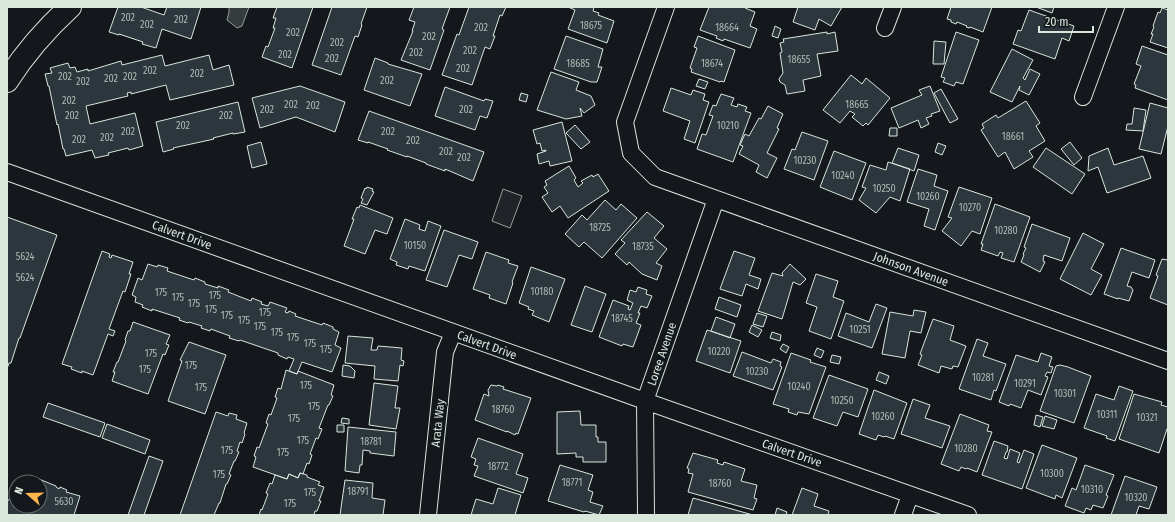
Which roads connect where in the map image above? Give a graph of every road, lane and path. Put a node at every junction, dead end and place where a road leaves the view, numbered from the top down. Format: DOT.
graph roads {
  1 [pos="70,7"];
  2 [pos="666,7"];
  3 [pos="893,7"];
  4 [pos="1116,7"];
  5 [pos="886,28"];
  6 [pos="7,81"];
  7 [pos="1083,97"];
  8 [pos="7,172"];
  9 [pos="716,199"];
  10 [pos="453,333"];
  11 [pos="1168,361"];
  12 [pos="645,401"];
  13 [pos="910,495"];
  14 [pos="428,515"];
  15 [pos="646,515"];
  16 [pos="904,515"];
  17 [pos="968,515"];
  1 -- 6 [label="highway"];
  2 -- 9 [label="street, Johnson Avenue"];
  3 -- 5 [label="street"];
  4 -- 7 [label="street"];
  8 -- 10 [label="street, Calvert Drive"];
  9 -- 11 [label="street, Johnson Avenue"];
  9 -- 12 [label="street, Loree Avenue"];
  10 -- 12 [label="street, Calvert Drive"];
  10 -- 14 [label="street, Arata Way"];
  12 -- 13 [label="street, Calvert Drive"];
  12 -- 15 [label="street, Loree Avenue"];
  13 -- 16 [label="street"];
  13 -- 17 [label="street, Calvert Drive"];
}
